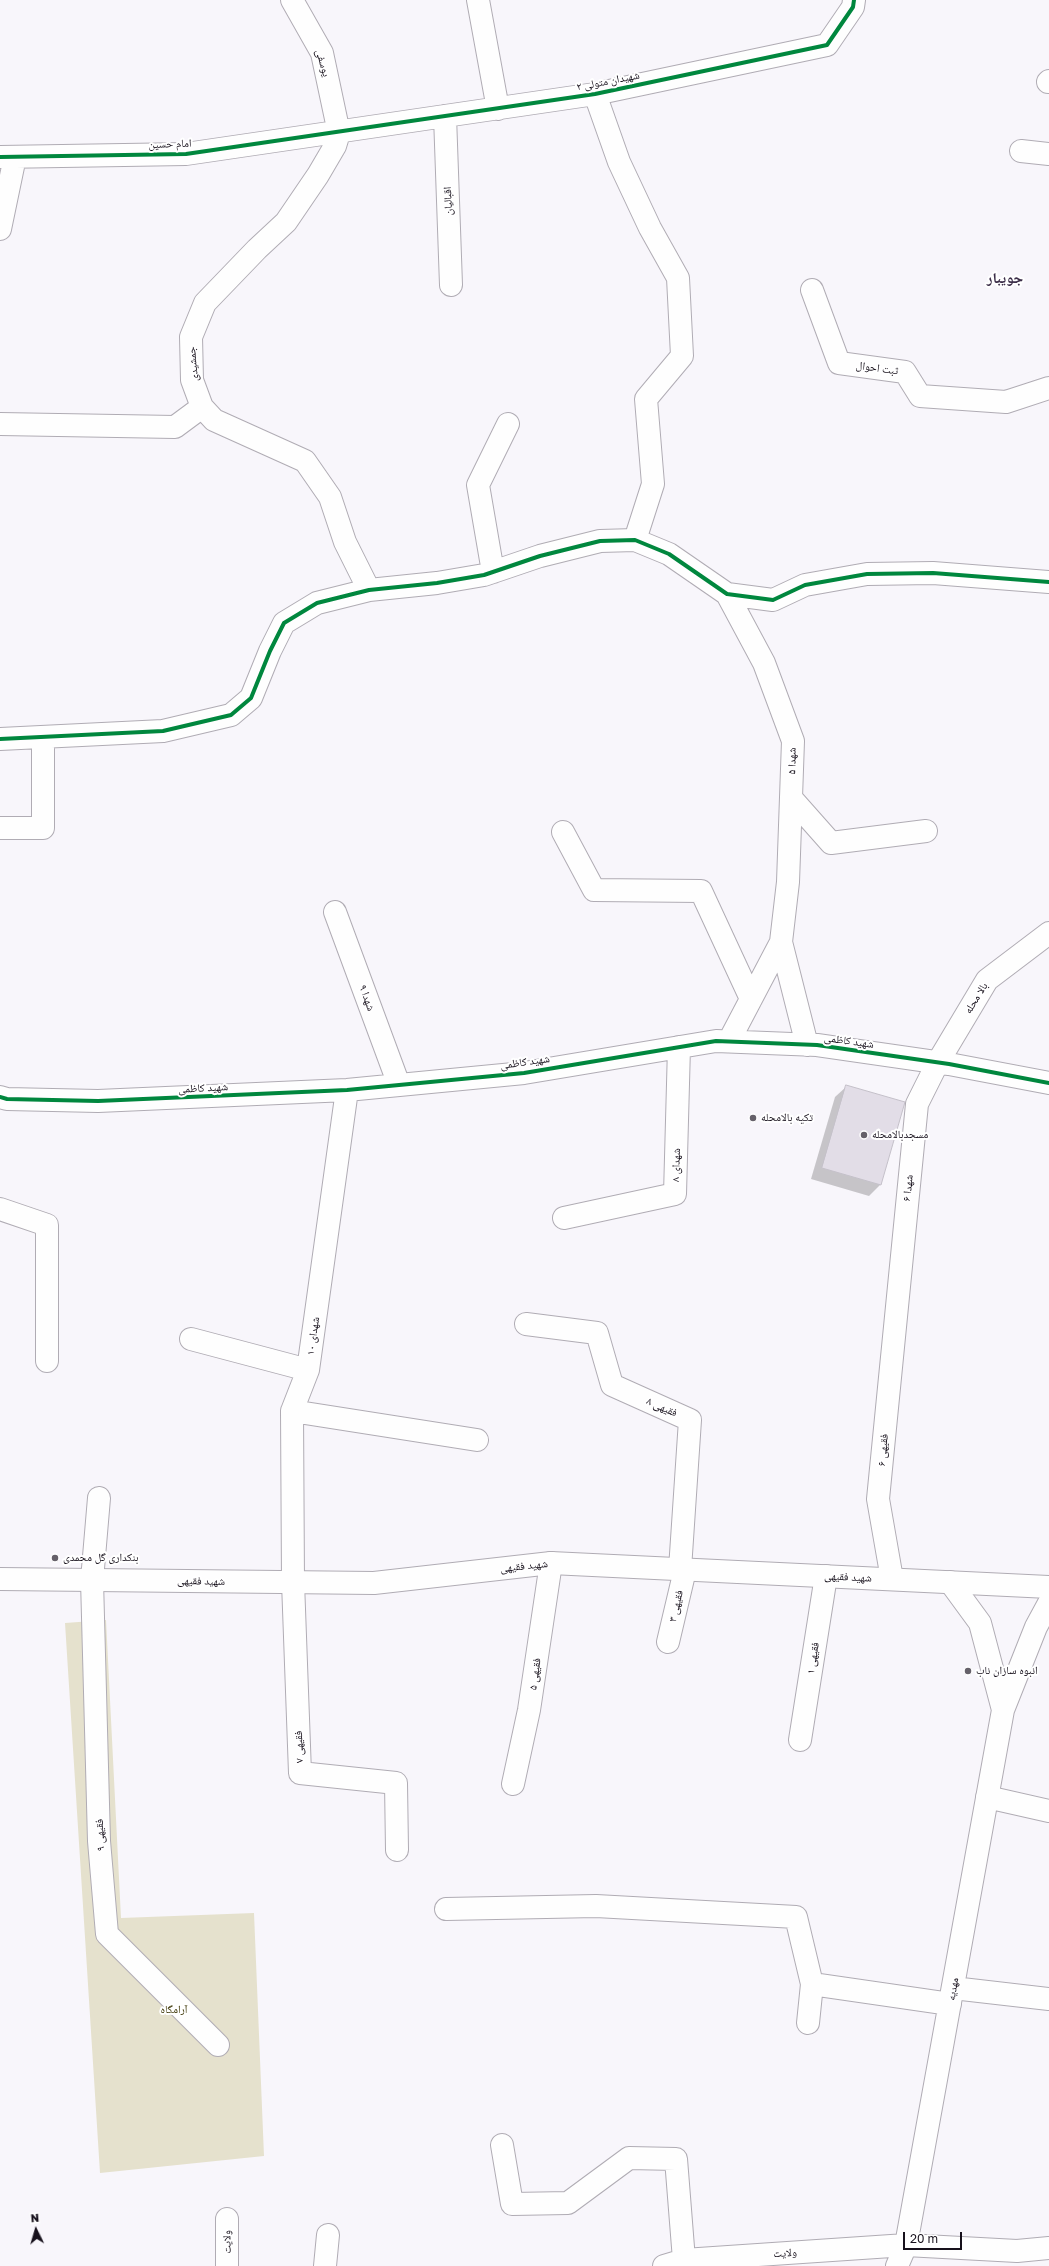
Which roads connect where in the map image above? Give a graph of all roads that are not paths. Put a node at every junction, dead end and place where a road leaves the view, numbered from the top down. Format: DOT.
graph roads {
  1 [pos="292,0"];
  2 [pos="478,0"];
  3 [pos="854,0"];
  4 [pos="594,94"];
  5 [pos="498,108"];
  6 [pos="445,116"];
  7 [pos="338,133"];
  8 [pos="1021,151"];
  9 [pos="1049,154"];
  10 [pos="7,157"];
  11 [pos="0,230"];
  12 [pos="451,285"];
  13 [pos="812,290"];
  14 [pos="1049,388"];
  15 [pos="202,407"];
  16 [pos="0,424"];
  17 [pos="508,424"];
  18 [pos="635,540"];
  19 [pos="492,572"];
  20 [pos="1049,582"];
  21 [pos="369,590"];
  22 [pos="728,594"];
  23 [pos="43,738"];
  24 [pos="0,739"];
  25 [pos="792,798"];
  26 [pos="0,828"];
  27 [pos="926,831"];
  28 [pos="563,832"];
  29 [pos="335,912"];
  30 [pos="1049,933"];
  31 [pos="781,942"];
  32 [pos="751,999"];
  33 [pos="729,1041"];
  34 [pos="807,1045"];
  35 [pos="680,1047"];
  36 [pos="938,1062"];
  37 [pos="1049,1083"];
  38 [pos="399,1085"];
  39 [pos="347,1090"];
  40 [pos="0,1097"];
  41 [pos="0,1209"];
  42 [pos="564,1218"];
  43 [pos="895,1320"];
  44 [pos="526,1324"];
  45 [pos="191,1339"];
  46 [pos="47,1361"];
  47 [pos="308,1370"];
  48 [pos="292,1411"];
  49 [pos="477,1440"];
  50 [pos="99,1498"];
  51 [pos="551,1563"];
  52 [pos="682,1569"];
  53 [pos="0,1574"];
  54 [pos="826,1576"];
  55 [pos="92,1580"];
  56 [pos="892,1580"];
  57 [pos="293,1582"];
  58 [pos="950,1582"];
  59 [pos="1049,1587"];
  60 [pos="1049,1603"];
  61 [pos="668,1642"];
  62 [pos="1003,1710"];
  63 [pos="800,1740"];
  64 [pos="513,1784"];
  65 [pos="987,1797"];
  66 [pos="1049,1811"];
  67 [pos="397,1850"];
  68 [pos="446,1909"];
  69 [pos="812,1984"];
  70 [pos="951,1996"];
  71 [pos="1049,2000"];
  72 [pos="808,2023"];
  73 [pos="218,2045"];
  74 [pos="502,2145"];
  75 [pos="227,2219"];
  76 [pos="328,2235"];
  77 [pos="906,2245"];
  78 [pos="1049,2248"];
  79 [pos="674,2263"];
  80 [pos="227,2266"];
  81 [pos="326,2266"];
  82 [pos="897,2266"];
  1 -- 7 [label="street, یوسفی"];
  2 -- 5 [label="street"];
  3 -- 4 [label="street, شهیدان متولی ۲"];
  4 -- 5 [label="street, شهیدان متولی ۲"];
  4 -- 18 [label="street"];
  5 -- 6 [label="street, شهیدان متولی ۲"];
  6 -- 7 [label="street, شهیدان متولی ۲"];
  6 -- 12 [label="street, اقبالیان"];
  7 -- 10 [label="street, امام حسین"];
  7 -- 15 [label="street, جمشیدی"];
  8 -- 9 [label="street"];
  10 -- 11 [label="street"];
  13 -- 14 [label="street, ثبت احوال"];
  15 -- 16 [label="street"];
  15 -- 21 [label="street, جمشیدی"];
  17 -- 19 [label="street"];
  18 -- 19 [label="street"];
  18 -- 22 [label="street"];
  19 -- 21 [label="street"];
  20 -- 22 [label="street"];
  21 -- 23 [label="street"];
  22 -- 25 [label="street, شهدا ۵"];
  23 -- 24 [label="street"];
  23 -- 26 [label="street"];
  25 -- 27 [label="street"];
  25 -- 31 [label="street, شهدا ۵"];
  28 -- 32 [label="street"];
  29 -- 38 [label="street, شهدا ۹"];
  30 -- 36 [label="street, بالا محله"];
  31 -- 32 [label="street, شهدا ۵"];
  31 -- 34 [label="street, شهدا ۵"];
  32 -- 33 [label="street, شهدا ۵"];
  33 -- 34 [label="street, شهید کاظمی"];
  33 -- 35 [label="street, شهید کاظمی"];
  34 -- 36 [label="street, شهید کاظمی"];
  35 -- 38 [label="street, شهید کاظمی"];
  35 -- 42 [label="street, شهدای ۸"];
  36 -- 37 [label="street, شهید کاظمی"];
  36 -- 43 [label="street, شهدا ۶"];
  38 -- 39 [label="street, شهید کاظمی"];
  39 -- 40 [label="street, شهید کاظمی"];
  39 -- 47 [label="street, شهدای ۱۰"];
  41 -- 46 [label="street"];
  43 -- 56 [label="street, فقیهی ۶"];
  44 -- 52 [label="street, فقیهی ۸"];
  45 -- 47 [label="street"];
  47 -- 48 [label="street, شهدای ۱۰"];
  48 -- 49 [label="street"];
  48 -- 57 [label="street, شهدای ۱۰"];
  50 -- 55 [label="street, فقیهی ۹"];
  51 -- 52 [label="street, شهید فقیهی"];
  51 -- 57 [label="street, شهید فقیهی"];
  51 -- 64 [label="street, فقیهی ۵"];
  52 -- 54 [label="street, شهید فقیهی"];
  52 -- 61 [label="street, فقیهی ۳"];
  53 -- 55 [label="street, شهید فقیهی"];
  54 -- 56 [label="street, شهید فقیهی"];
  54 -- 63 [label="street, فقیهی ۱"];
  55 -- 57 [label="street, شهید فقیهی"];
  55 -- 73 [label="street, فقیهی ۹"];
  56 -- 58 [label="street, شهید فقیهی"];
  57 -- 67 [label="street, فقیهی ۷"];
  58 -- 59 [label="street, شهید فقیهی"];
  58 -- 62 [label="street"];
  60 -- 62 [label="street"];
  62 -- 65 [label="street, مهدیه"];
  65 -- 66 [label="street"];
  65 -- 70 [label="street, مهدیه"];
  68 -- 69 [label="street"];
  69 -- 70 [label="street"];
  69 -- 72 [label="street"];
  70 -- 71 [label="street"];
  70 -- 77 [label="street, مهدیه"];
  74 -- 79 [label="street"];
  75 -- 80 [label="street, ولایت"];
  76 -- 81 [label="street"];
  77 -- 78 [label="street, ولایت"];
  77 -- 79 [label="street, ولایت"];
  77 -- 82 [label="street, مهدیه"];
}
